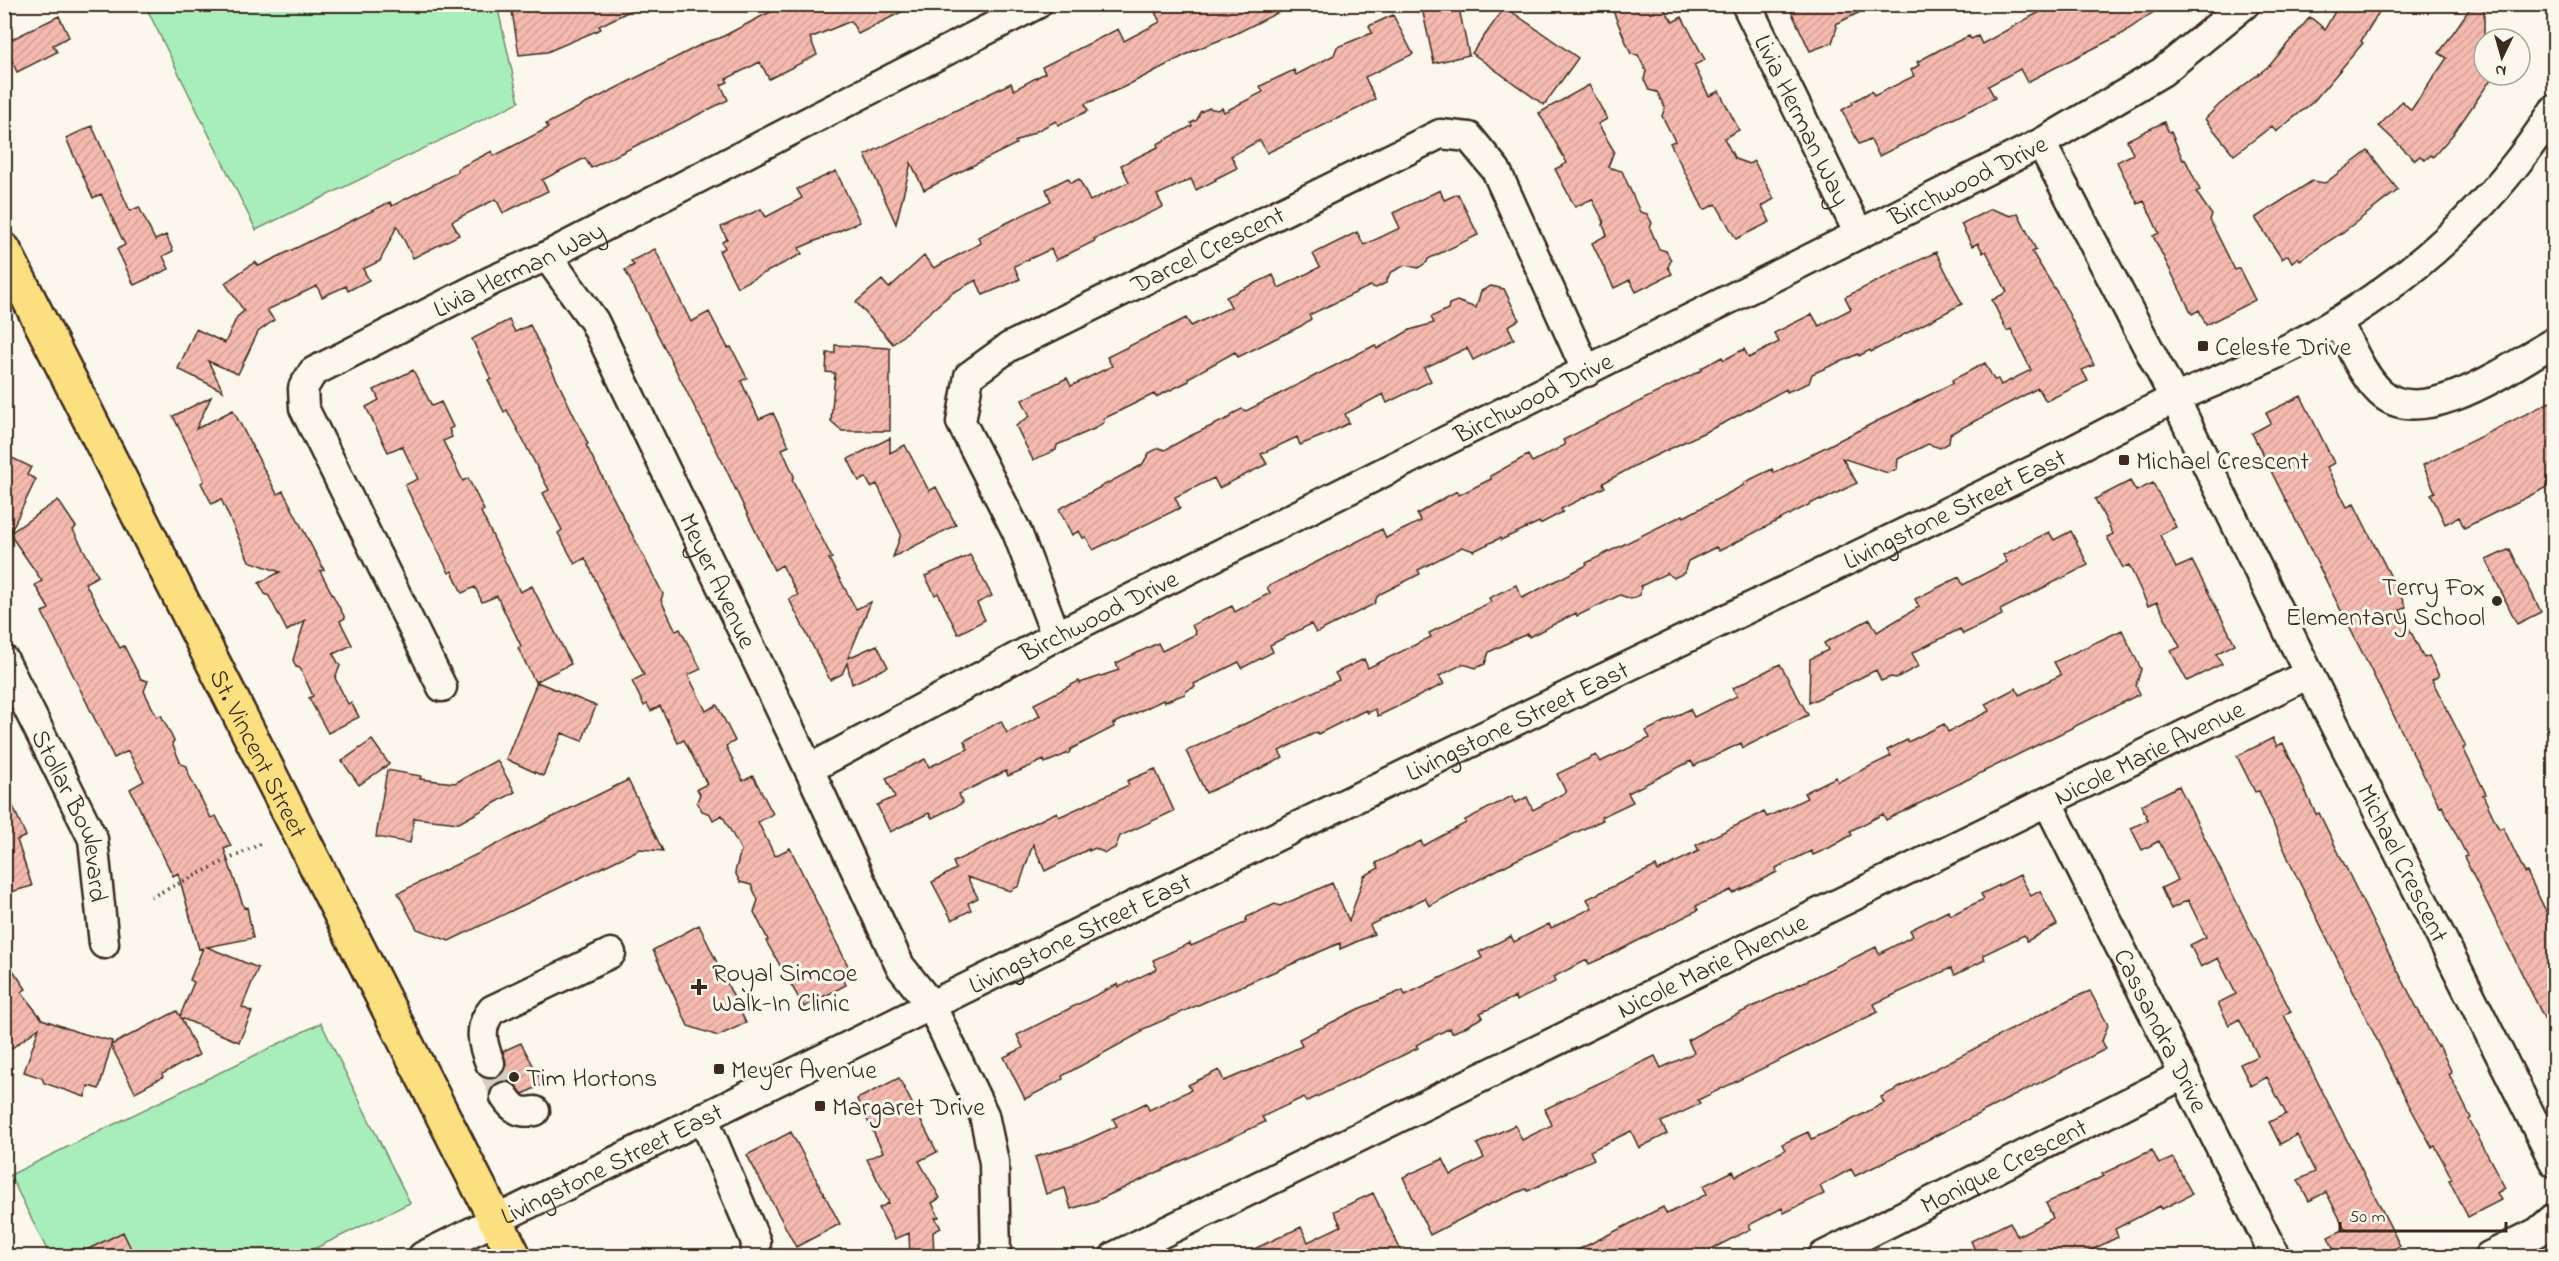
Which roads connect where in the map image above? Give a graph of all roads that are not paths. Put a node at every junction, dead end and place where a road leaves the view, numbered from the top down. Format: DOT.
graph roads {
  1 [pos="1037,4"];
  2 [pos="1746,4"];
  3 [pos="2245,4"];
  4 [pos="2554,110"];
  5 [pos="2547,140"];
  6 [pos="2041,143"];
  7 [pos="1859,234"];
  8 [pos="4,250"];
  9 [pos="547,256"];
  10 [pos="2337,321"];
  11 [pos="2554,342"];
  12 [pos="1587,372"];
  13 [pos="2175,399"];
  14 [pos="1056,636"];
  15 [pos="4,660"];
  16 [pos="2310,674"];
  17 [pos="442,687"];
  18 [pos="809,770"];
  19 [pos="2048,803"];
  20 [pos="104,944"];
  21 [pos="611,953"];
  22 [pos="931,1005"];
  23 [pos="490,1063"];
  24 [pos="2185,1074"];
  25 [pos="505,1097"];
  26 [pos="535,1111"];
  27 [pos="703,1117"];
  28 [pos="2554,1162"];
  29 [pos="2554,1218"];
  30 [pos="495,1219"];
  31 [pos="423,1257"];
  32 [pos="514,1257"];
  33 [pos="755,1257"];
  34 [pos="996,1257"];
  35 [pos="1115,1257"];
  36 [pos="1823,1257"];
  37 [pos="2275,1257"];
  38 [pos="2489,1257"];
  1 -- 9 [label="street, Livia Herman Way"];
  2 -- 7 [label="street, Livia Herman Way"];
  3 -- 6 [label="street, Birchwood Drive"];
  4 -- 5 [label="street, Livingstone Street East"];
  5 -- 10 [label="street, Livingstone Street East"];
  6 -- 7 [label="street, Birchwood Drive"];
  6 -- 13 [label="street"];
  7 -- 12 [label="street, Birchwood Drive"];
  8 -- 30 [label="main road, St. Vincent Street"];
  9 -- 17 [label="street, Livia Herman Way"];
  9 -- 18 [label="street, Meyer Avenue"];
  10 -- 11 [label="street"];
  10 -- 13 [label="street, Livingstone Street East"];
  12 -- 14 [label="street, Birchwood Drive"];
  12 -- 14 [label="street, Darcel Crescent"];
  13 -- 16 [label="street, Michael Crescent"];
  13 -- 22 [label="street, Livingstone Street East"];
  14 -- 18 [label="street, Birchwood Drive"];
  15 -- 20 [label="street, Stollar Boulevard"];
  16 -- 19 [label="street, Nicole Marie Avenue"];
  16 -- 28 [label="street, Michael Crescent"];
  18 -- 22 [label="street, Meyer Avenue"];
  19 -- 24 [label="street, Cassandra Drive"];
  19 -- 35 [label="street, Nicole Marie Avenue"];
  21 -- 23 [label="street"];
  22 -- 27 [label="street, Livingstone Street East"];
  22 -- 34 [label="street"];
  24 -- 36 [label="street, Monique Crescent"];
  24 -- 37 [label="street, Cassandra Drive"];
  25 -- 26 [label="street"];
  27 -- 30 [label="street, Livingstone Street East"];
  27 -- 33 [label="street"];
  29 -- 38 [label="street"];
  30 -- 31 [label="street, Livingstone Street East"];
  30 -- 32 [label="main road, St. Vincent Street"];
}
